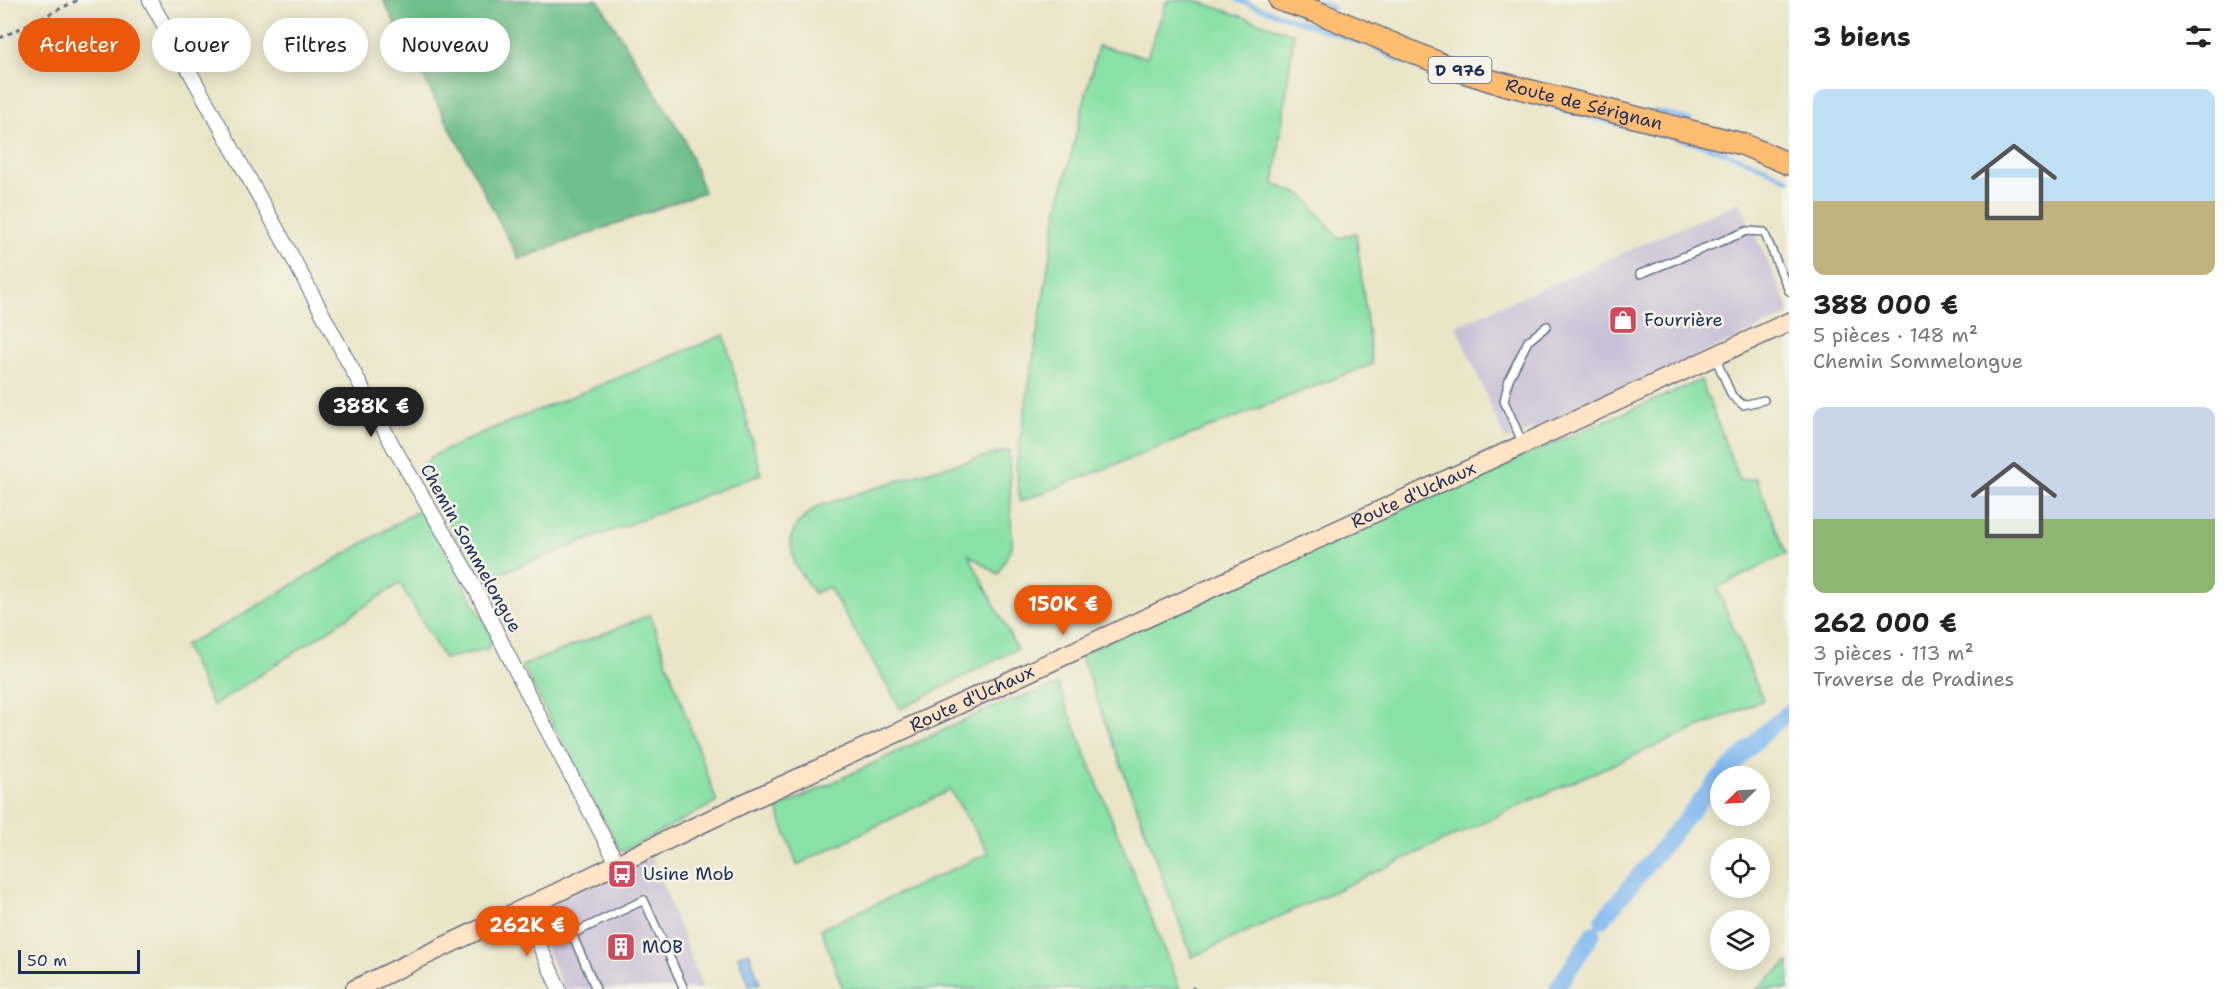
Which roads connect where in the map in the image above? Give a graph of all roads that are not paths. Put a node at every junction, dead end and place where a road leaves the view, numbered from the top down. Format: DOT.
graph roads {
  1 [pos="150,0"];
  2 [pos="1280,0"];
  3 [pos="1789,164"];
  4 [pos="1640,274"];
  5 [pos="1789,291"];
  6 [pos="1789,322"];
  7 [pos="1547,326"];
  8 [pos="1715,357"];
  9 [pos="1764,400"];
  10 [pos="1523,444"];
  11 [pos="617,863"];
  12 [pos="526,908"];
  13 [pos="572,934"];
  14 [pos="355,989"];
  15 [pos="559,989"];
  16 [pos="596,989"];
  17 [pos="684,989"];
  1 -- 11 [label="street, Chemin Sommelongue"];
  2 -- 3 [label="main road, Route de Sérignan / D 976"];
  4 -- 5 [label="lane"];
  6 -- 8 [label="main road, Route d'Uchaux"];
  7 -- 10 [label="lane"];
  8 -- 9 [label="lane"];
  8 -- 10 [label="main road, Route d'Uchaux"];
  10 -- 11 [label="main road, Route d'Uchaux"];
  11 -- 12 [label="main road, Route d'Uchaux"];
  12 -- 13 [label="lane"];
  12 -- 14 [label="main road, Route d'Uchaux"];
  12 -- 15 [label="street"];
  13 -- 16 [label="lane"];
  13 -- 17 [label="lane"];
}
